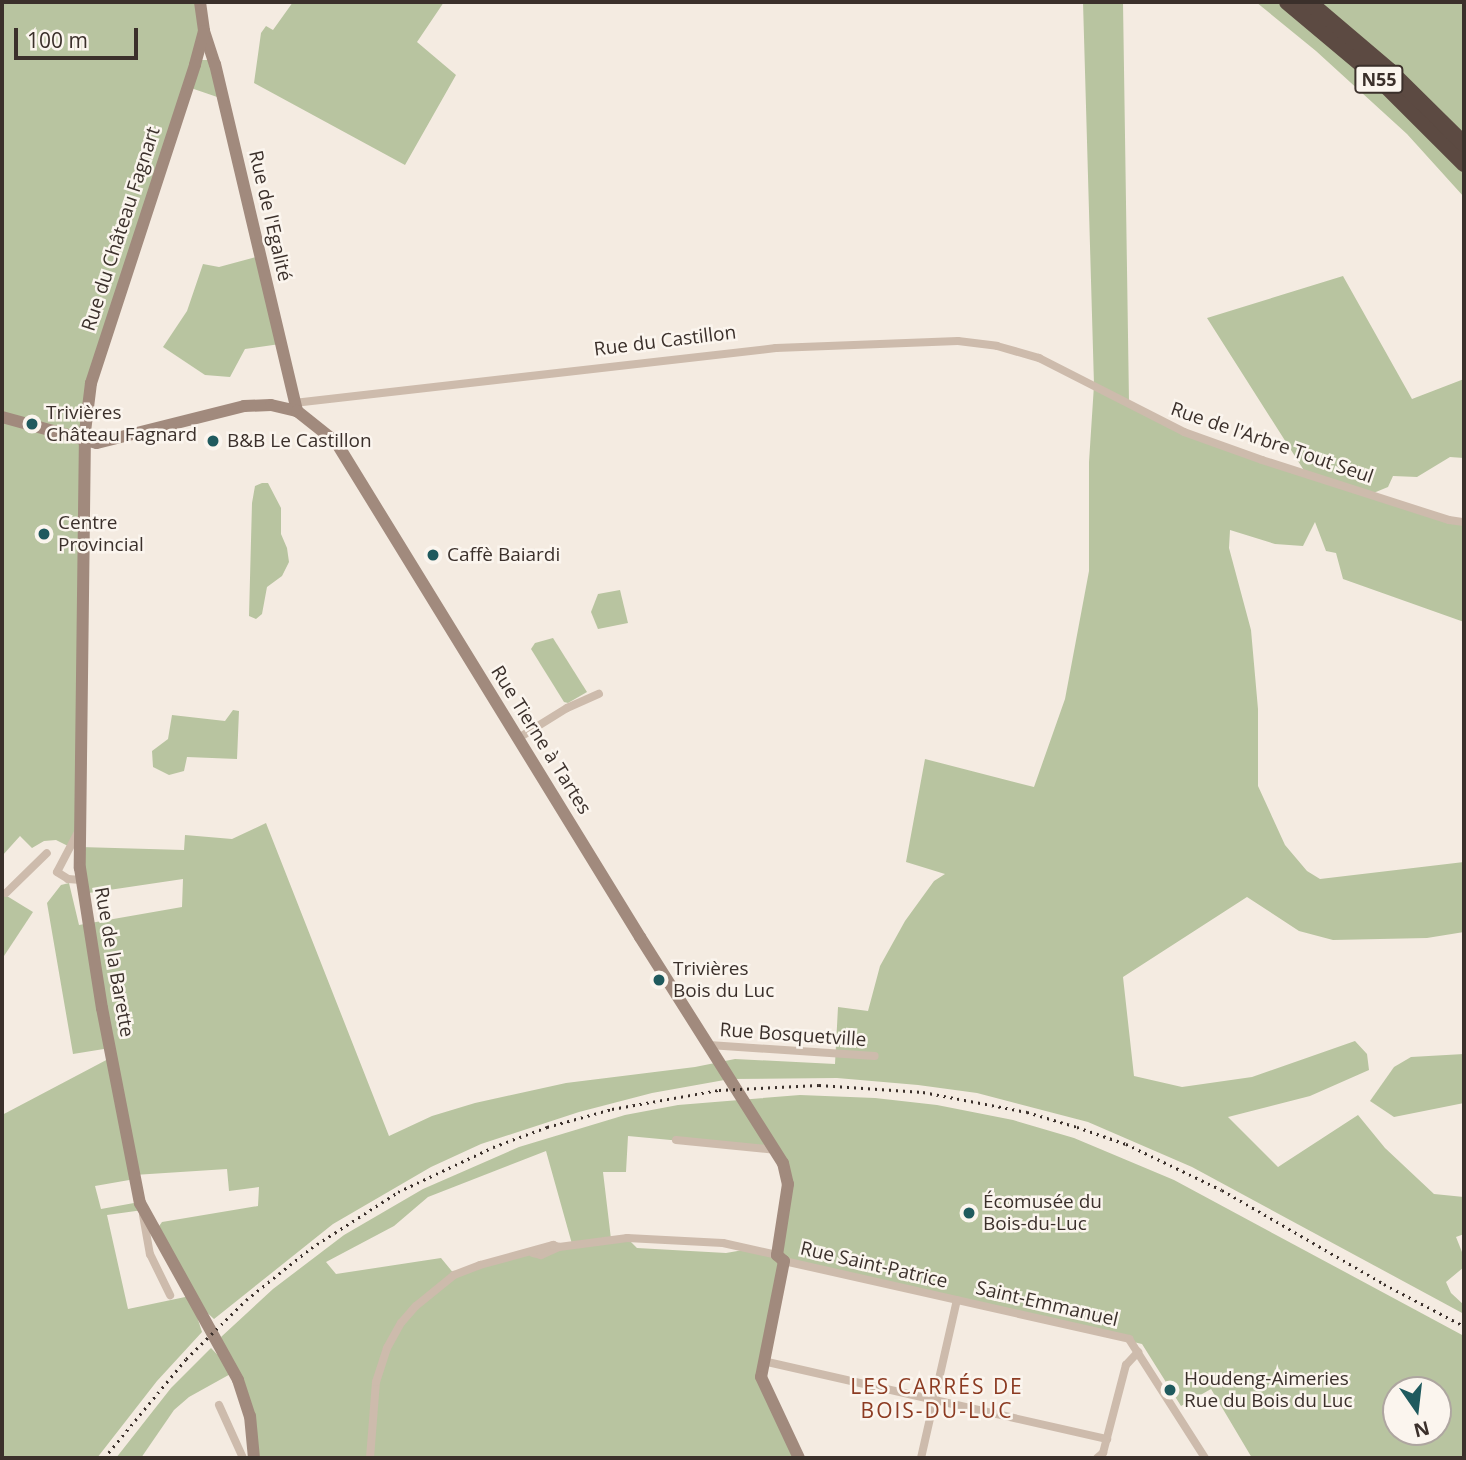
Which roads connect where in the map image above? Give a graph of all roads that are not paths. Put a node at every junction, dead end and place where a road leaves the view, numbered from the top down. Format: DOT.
graph roads {
  1 [pos="200,2"];
  2 [pos="1287,2"];
  3 [pos="1309,2"];
  4 [pos="204,31"];
  5 [pos="1464,144"];
  6 [pos="1464,164"];
  7 [pos="1039,358"];
  8 [pos="296,407"];
  9 [pos="2,417"];
  10 [pos="85,440"];
  11 [pos="1464,522"];
  12 [pos="599,694"];
  13 [pos="517,739"];
  14 [pos="80,828"];
  15 [pos="47,853"];
  16 [pos="81,880"];
  17 [pos="6,893"];
  18 [pos="709,1045"];
  19 [pos="874,1056"];
  20 [pos="676,1140"];
  21 [pos="777,1150"];
  22 [pos="143,1210"];
  23 [pos="780,1258"];
  24 [pos="170,1295"];
  25 [pos="957,1300"];
  26 [pos="1138,1352"];
  27 [pos="763,1361"];
  28 [pos="933,1401"];
  29 [pos="219,1405"];
  30 [pos="1107,1439"];
  31 [pos="243,1458"];
  32 [pos="254,1458"];
  33 [pos="370,1458"];
  34 [pos="799,1458"];
  35 [pos="921,1458"];
  36 [pos="1097,1458"];
  37 [pos="1205,1458"];
  1 -- 4 [label="street"];
  2 -- 6 [label="highway, N55"];
  3 -- 5 [label="highway, N55"];
  4 -- 8 [label="street, Rue de l'Egalité"];
  4 -- 10 [label="street, Rue du Château Fagnart"];
  7 -- 8 [label="street, Rue du Castillon"];
  7 -- 11 [label="street, Rue de l'Arbre Tout Seul"];
  8 -- 10 [label="street, Rue du Castillon"];
  8 -- 13 [label="street, Rue Tierne à Tartes"];
  9 -- 10 [label="street"];
  10 -- 14 [label="street, Rue de la Barette"];
  12 -- 13 [label="street"];
  13 -- 18 [label="street, Rue Tierne à Tartes"];
  14 -- 16 [label="street, Rue de la Barette"];
  14 -- 16 [label="street"];
  15 -- 17 [label="street"];
  16 -- 22 [label="street, Rue de la Barette"];
  18 -- 19 [label="street, Rue Bosquetville"];
  18 -- 21 [label="street, Rue Tierne à Tartes"];
  20 -- 21 [label="street"];
  21 -- 23 [label="street, Rue Tierne à Tartes"];
  22 -- 24 [label="street"];
  22 -- 32 [label="street, Rue de la Barette"];
  23 -- 25 [label="street, Rue Saint-Patrice"];
  23 -- 27 [label="street, Rue Tierne à Tartes"];
  23 -- 33 [label="street, Rue Saint-Patrice"];
  25 -- 26 [label="street, Saint-Emmanuel"];
  25 -- 28 [label="street"];
  26 -- 30 [label="street"];
  26 -- 37 [label="street"];
  27 -- 28 [label="street"];
  27 -- 34 [label="street"];
  28 -- 30 [label="street"];
  28 -- 35 [label="street"];
  29 -- 31 [label="street"];
  30 -- 36 [label="street"];
}
